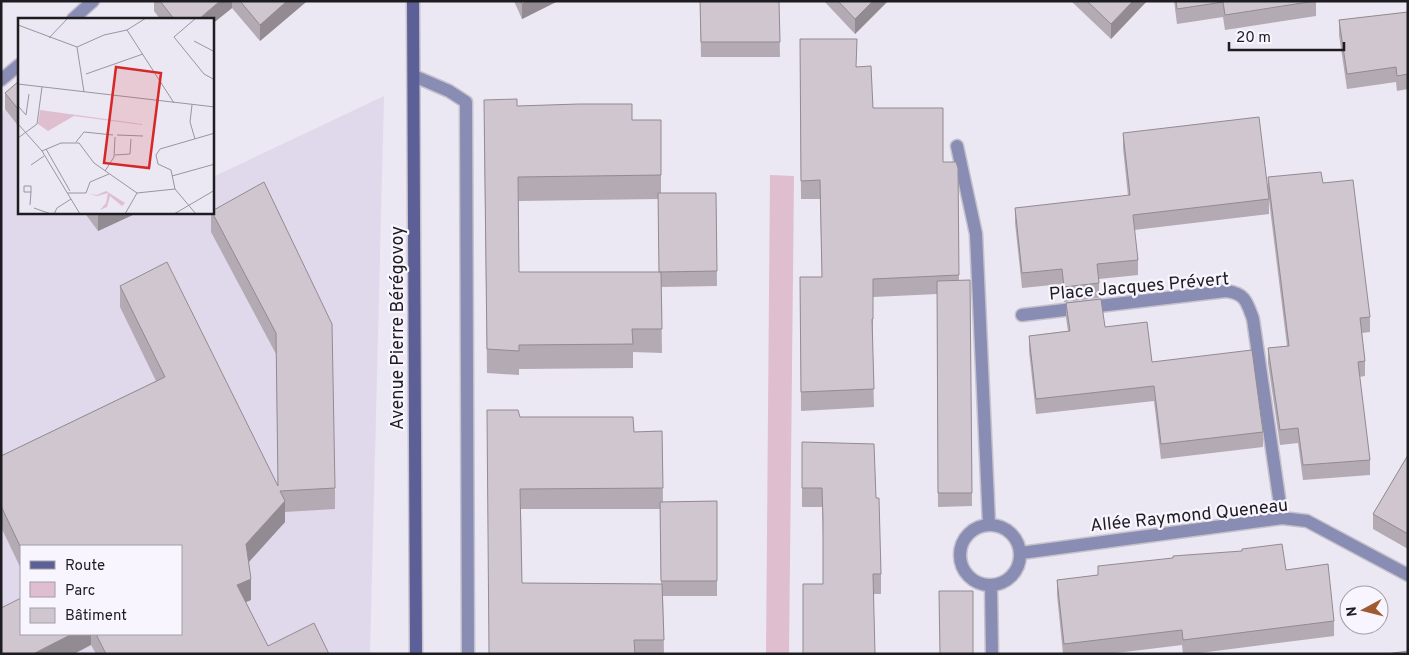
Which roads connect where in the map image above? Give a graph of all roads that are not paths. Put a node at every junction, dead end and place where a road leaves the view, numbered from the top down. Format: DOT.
graph roads {
  1 [pos="93,1"];
  2 [pos="413,1"];
  3 [pos="74,18"];
  4 [pos="18,66"];
  5 [pos="414,76"];
  6 [pos="1,80"];
  7 [pos="957,146"];
  8 [pos="1022,315"];
  9 [pos="1282,518"];
  10 [pos="989,524"];
  11 [pos="1021,553"];
  12 [pos="1408,576"];
  13 [pos="991,586"];
  14 [pos="416,654"];
  15 [pos="468,654"];
  16 [pos="992,654"];
  1 -- 3 [label="street"];
  2 -- 5 [label="street, Avenue Pierre Bérégovoy"];
  4 -- 6 [label="street"];
  5 -- 14 [label="street, Avenue Pierre Bérégovoy"];
  5 -- 15 [label="street"];
  7 -- 10 [label="street"];
  8 -- 9 [label="street, Place Jacques Prévert"];
  9 -- 11 [label="street, Allée Raymond Queneau"];
  9 -- 12 [label="street, Allée Raymond Queneau"];
  10 -- 11 [label="street"];
  10 -- 13 [label="street"];
  11 -- 13 [label="street"];
  13 -- 16 [label="street"];
}
